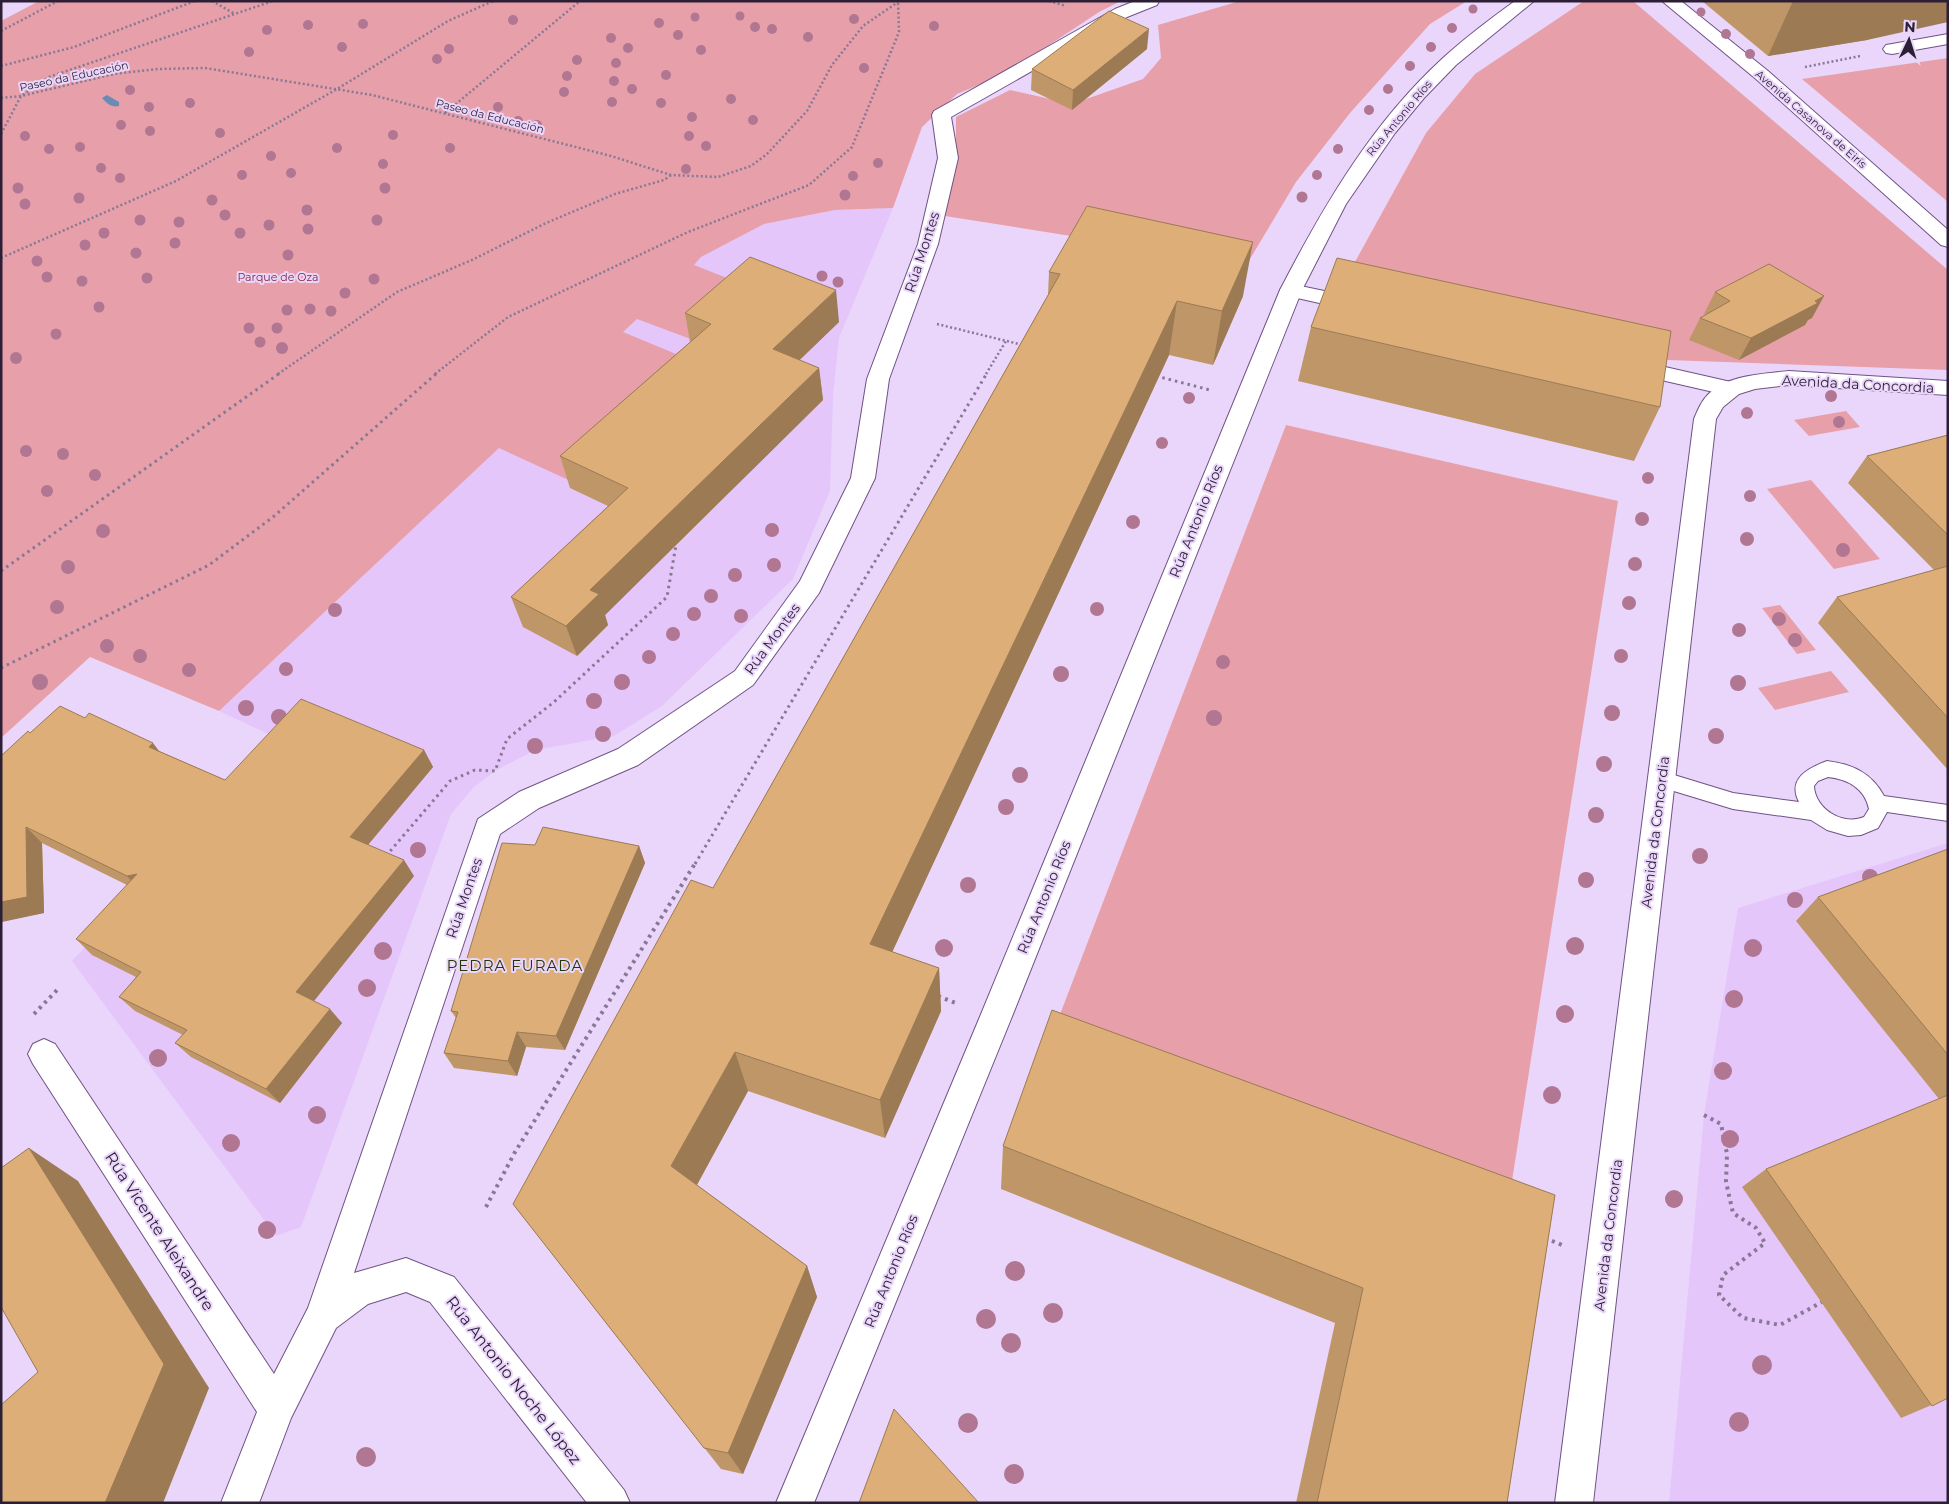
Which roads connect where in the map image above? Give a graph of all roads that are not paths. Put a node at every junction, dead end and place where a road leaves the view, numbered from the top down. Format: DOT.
graph roads {
  1 [pos="1151,1"];
  2 [pos="1526,1"];
  3 [pos="1670,1"];
  4 [pos="1948,39"];
  5 [pos="1892,49"];
  6 [pos="1948,241"];
  7 [pos="1291,290"];
  8 [pos="1377,309"];
  9 [pos="1607,361"];
  10 [pos="1948,388"];
  11 [pos="1731,389"];
  12 [pos="1661,779"];
  13 [pos="1879,803"];
  14 [pos="1815,812"];
  15 [pos="1948,813"];
  16 [pos="44,1054"];
  17 [pos="323,1315"];
  18 [pos="276,1409"];
  19 [pos="240,1503"];
  20 [pos="611,1503"];
  21 [pos="795,1503"];
  22 [pos="1574,1503"];
  1 -- 17 [label="street, Rúa Montes"];
  2 -- 7 [label="street, Rúa Antonio Ríos"];
  3 -- 6 [label="street, Avenida Casanova de Eirís"];
  4 -- 5 [label="street"];
  7 -- 8 [label="street"];
  7 -- 21 [label="street, Rúa Antonio Ríos"];
  9 -- 11 [label="street"];
  10 -- 11 [label="street, Avenida da Concordia"];
  11 -- 12 [label="street, Avenida da Concordia"];
  12 -- 14 [label="lane"];
  12 -- 22 [label="street, Avenida da Concordia"];
  13 -- 14 [label="lane"];
  13 -- 14 [label="lane"];
  13 -- 15 [label="lane"];
  16 -- 18 [label="street, Rúa Vicente Aleixandre"];
  17 -- 18 [label="street"];
  17 -- 20 [label="street, Rúa Antonio Noche López"];
  18 -- 19 [label="street"];
}
